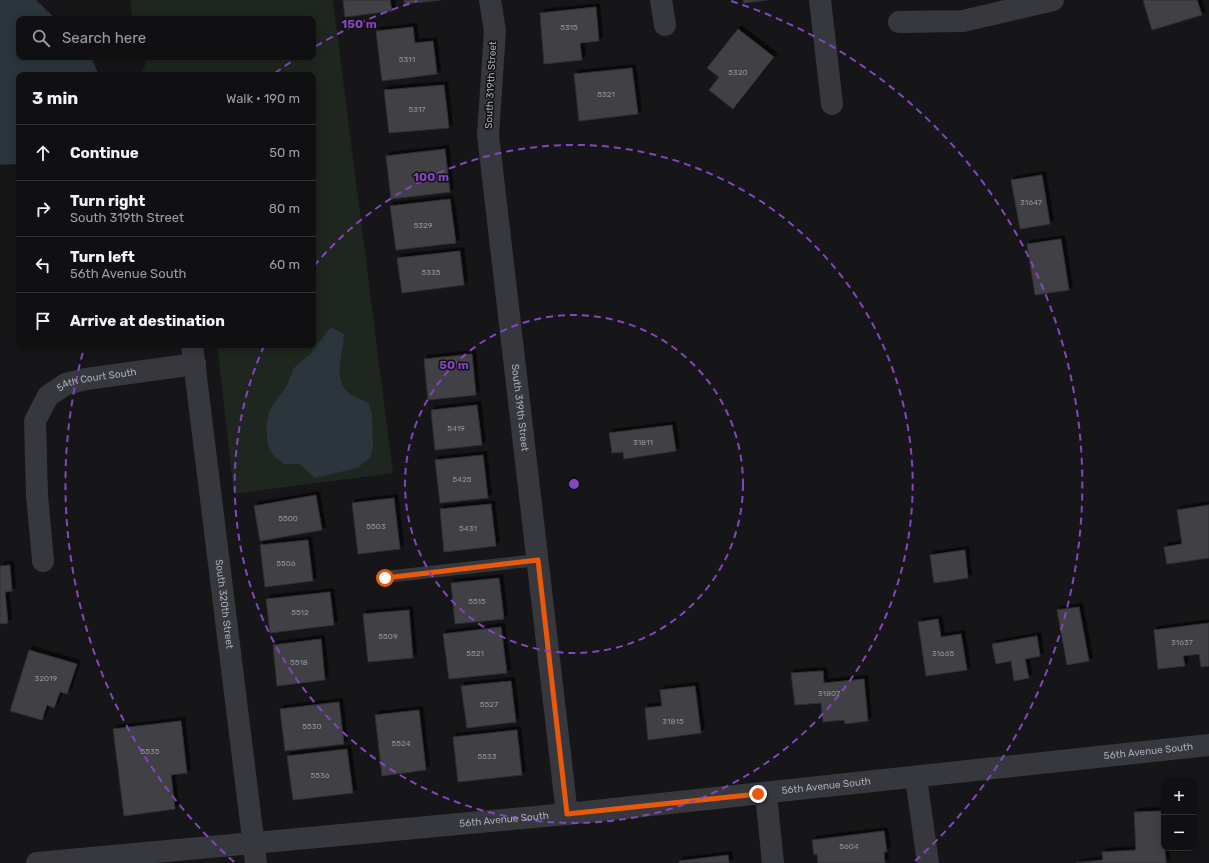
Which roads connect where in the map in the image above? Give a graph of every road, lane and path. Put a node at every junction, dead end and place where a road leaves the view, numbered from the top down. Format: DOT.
graph roads {
  1 [pos="490,0"];
  2 [pos="661,0"];
  3 [pos="820,0"];
  4 [pos="1053,0"];
  5 [pos="899,22"];
  6 [pos="665,25"];
  7 [pos="832,104"];
  8 [pos="194,355"];
  9 [pos="538,560"];
  10 [pos="43,561"];
  11 [pos="385,578"];
  12 [pos="1209,745"];
  13 [pos="916,778"];
  14 [pos="766,794"];
  15 [pos="567,814"];
  16 [pos="254,853"];
  17 [pos="37,863"];
  18 [pos="773,863"];
  19 [pos="928,863"];
  1 -- 9 [label="street, South 319th Street"];
  2 -- 6 [label="street"];
  3 -- 7 [label="street"];
  4 -- 5 [label="street"];
  8 -- 10 [label="street, 54th Court South"];
  8 -- 16 [label="street, South 320th Street"];
  9 -- 11 [label="lane"];
  9 -- 15 [label="street, South 319th Street"];
  12 -- 13 [label="street, 56th Avenue South"];
  13 -- 14 [label="street, 56th Avenue South"];
  13 -- 19 [label="street"];
  14 -- 15 [label="street, 56th Avenue South"];
  14 -- 18 [label="street"];
  15 -- 16 [label="street, 56th Avenue South"];
  16 -- 17 [label="street, 56th Avenue South"];
}
